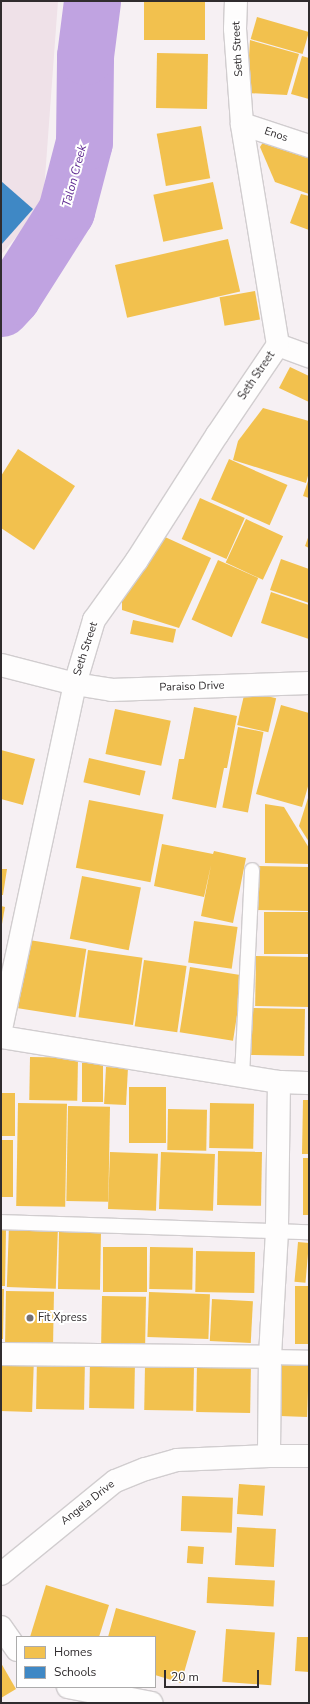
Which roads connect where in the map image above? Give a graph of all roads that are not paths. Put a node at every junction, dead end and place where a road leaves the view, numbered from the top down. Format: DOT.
graph roads {
  1 [pos="236,1"];
  2 [pos="242,124"];
  3 [pos="309,146"];
  4 [pos="278,345"];
  5 [pos="309,356"];
  6 [pos="1,665"];
  7 [pos="309,683"];
  8 [pos="75,684"];
  9 [pos="252,870"];
  10 [pos="1,1029"];
  11 [pos="1,1037"];
  12 [pos="242,1076"];
  13 [pos="279,1082"];
  14 [pos="309,1083"];
  15 [pos="1,1222"];
  16 [pos="277,1231"];
  17 [pos="309,1232"];
  18 [pos="1,1354"];
  19 [pos="270,1357"];
  20 [pos="309,1358"];
  21 [pos="269,1456"];
  22 [pos="309,1456"];
  23 [pos="1,1574"];
  24 [pos="1,1627"];
  25 [pos="16,1649"];
  26 [pos="73,1688"];
  27 [pos="151,1703"];
  1 -- 2 [label="street, Seth Street"];
  2 -- 3 [label="street, Enos"];
  2 -- 4 [label="street, Seth Street"];
  4 -- 5 [label="street"];
  4 -- 8 [label="street, Seth Street"];
  6 -- 8 [label="street, Paraiso Drive"];
  7 -- 8 [label="street, Paraiso Drive"];
  8 -- 10 [label="street, Seth Street"];
  9 -- 12 [label="lane"];
  11 -- 12 [label="street"];
  12 -- 13 [label="street"];
  13 -- 14 [label="street"];
  13 -- 16 [label="street"];
  15 -- 16 [label="lane"];
  16 -- 17 [label="lane"];
  16 -- 19 [label="street"];
  18 -- 19 [label="street"];
  19 -- 20 [label="lane"];
  19 -- 21 [label="street"];
  21 -- 22 [label="street, Angela Drive"];
  21 -- 23 [label="street, Angela Drive"];
  24 -- 25 [label="street"];
  26 -- 27 [label="street"];
}
